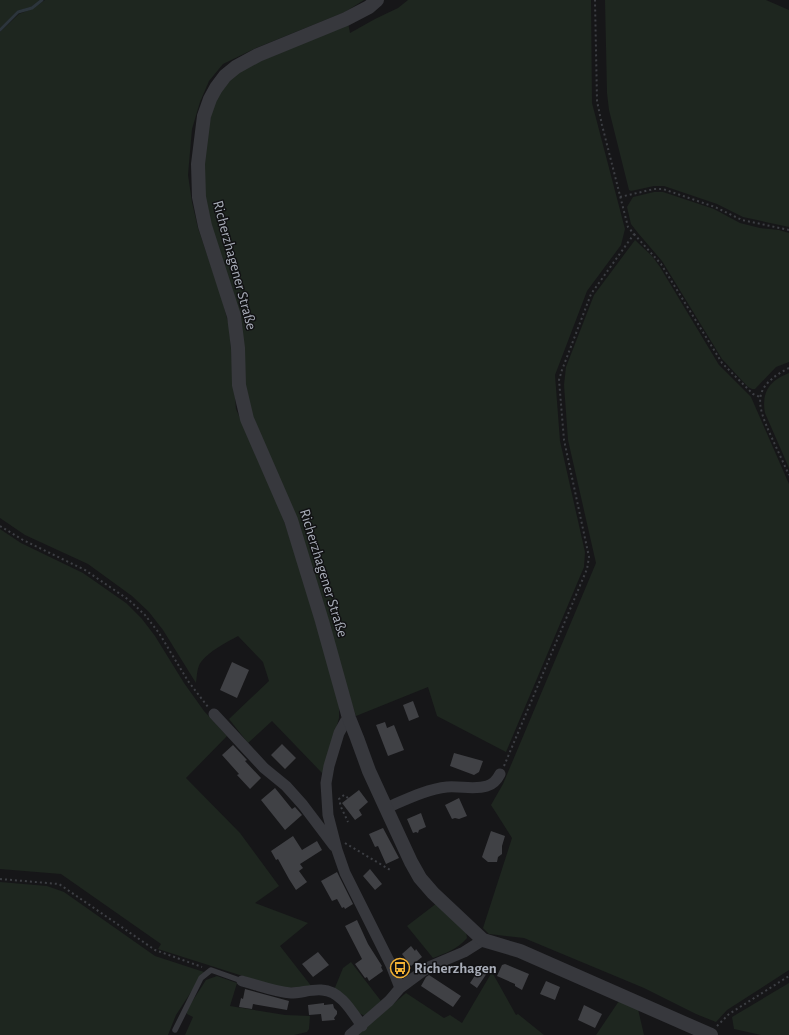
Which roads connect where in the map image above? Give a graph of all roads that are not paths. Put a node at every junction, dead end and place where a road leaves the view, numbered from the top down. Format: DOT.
graph roads {
  1 [pos="378,0"];
  2 [pos="214,714"];
  3 [pos="349,718"];
  4 [pos="500,774"];
  5 [pos="386,808"];
  6 [pos="337,850"];
  7 [pos="483,940"];
  8 [pos="242,981"];
  9 [pos="400,988"];
  10 [pos="362,1026"];
  11 [pos="175,1030"];
  12 [pos="350,1035"];
  13 [pos="710,1035"];
  1 -- 3 [label="street, Richerzhagener Straße"];
  2 -- 6 [label="street"];
  3 -- 5 [label="street"];
  3 -- 6 [label="street"];
  4 -- 5 [label="street"];
  5 -- 7 [label="street"];
  6 -- 9 [label="street"];
  7 -- 9 [label="street"];
  7 -- 13 [label="street"];
  8 -- 10 [label="street"];
  8 -- 11 [label="lane"];
  9 -- 10 [label="street"];
  10 -- 12 [label="street"];
}
